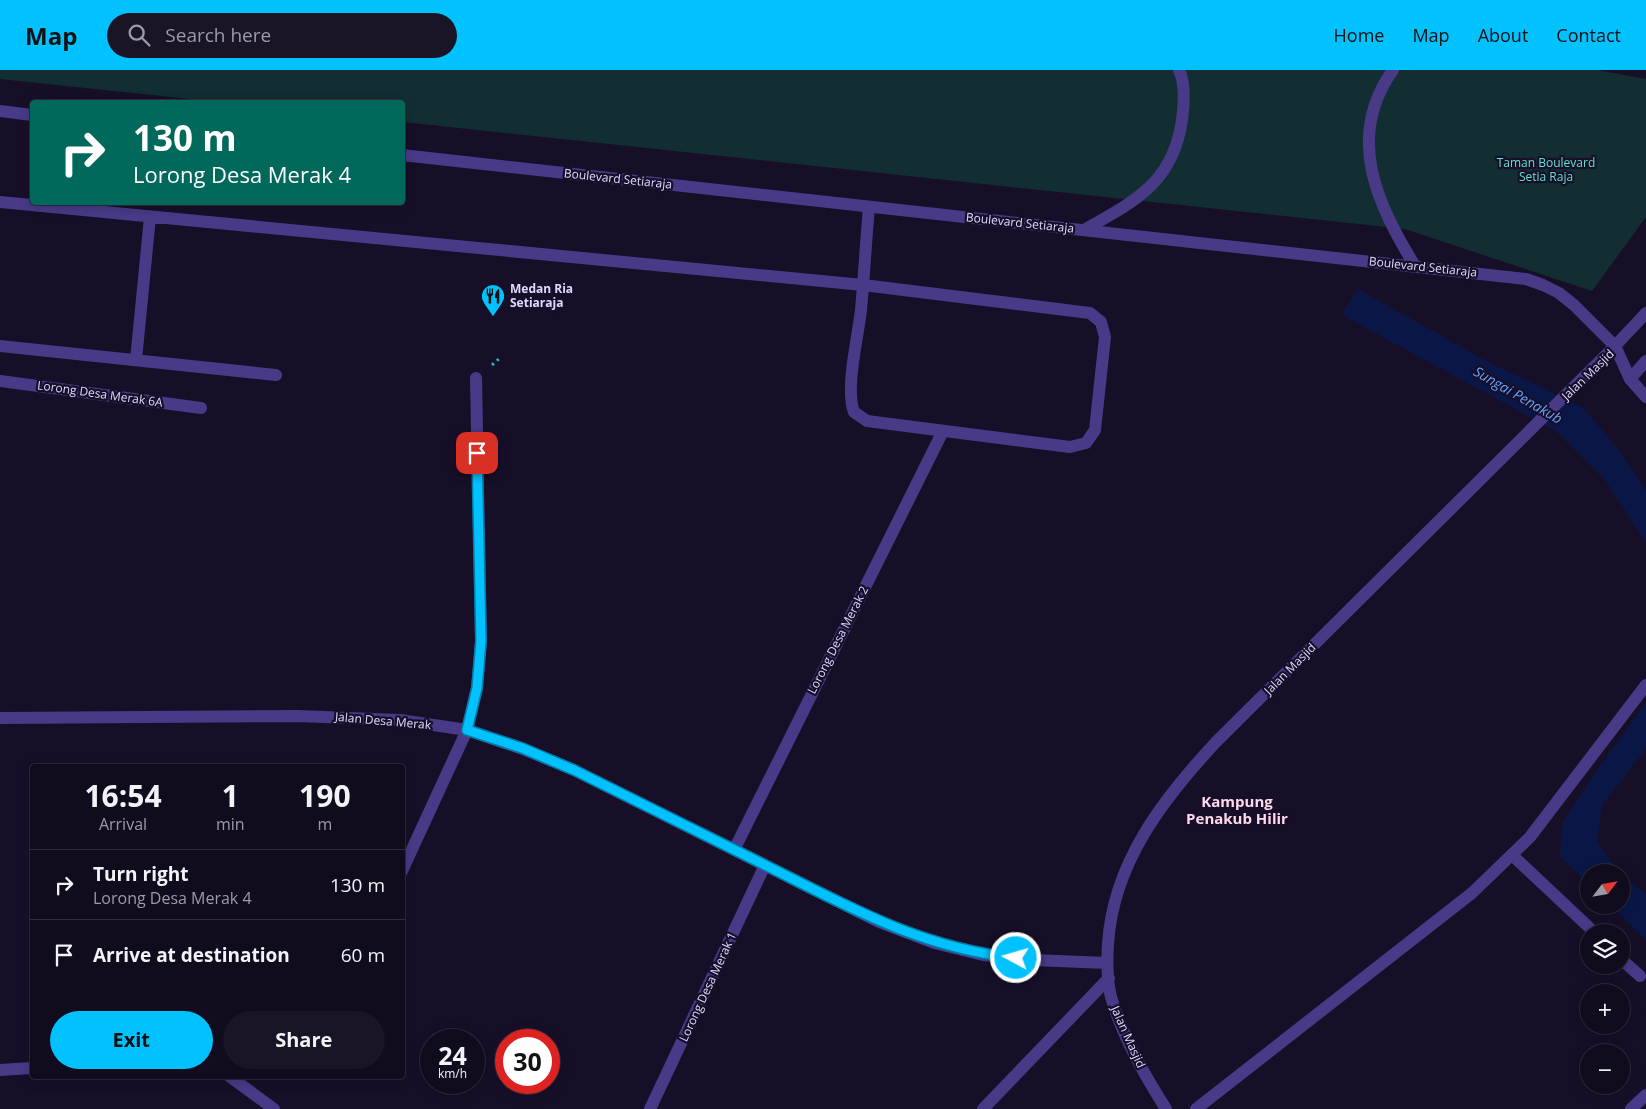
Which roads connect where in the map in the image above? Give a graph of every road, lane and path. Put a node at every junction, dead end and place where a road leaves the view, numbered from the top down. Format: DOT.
graph roads {
  1 [pos="1180,70"];
  2 [pos="1393,70"];
  3 [pos="0,111"];
  4 [pos="30,115"];
  5 [pos="405,155"];
  6 [pos="0,202"];
  7 [pos="870,207"];
  8 [pos="150,217"];
  9 [pos="1084,230"];
  10 [pos="1415,266"];
  11 [pos="863,285"];
  12 [pos="1646,313"];
  13 [pos="0,346"];
  14 [pos="1615,346"];
  15 [pos="136,360"];
  16 [pos="1646,361"];
  17 [pos="276,375"];
  18 [pos="476,378"];
  19 [pos="1630,379"];
  20 [pos="0,381"];
  21 [pos="1646,396"];
  22 [pos="201,408"];
  23 [pos="942,431"];
  24 [pos="1646,685"];
  25 [pos="0,718"];
  26 [pos="467,730"];
  27 [pos="734,850"];
  28 [pos="1512,855"];
  29 [pos="405,864"];
  30 [pos="765,865"];
  31 [pos="1585,924"];
  32 [pos="1107,962"];
  33 [pos="1630,967"];
  34 [pos="1640,976"];
  35 [pos="1109,978"];
  36 [pos="30,1068"];
  37 [pos="0,1070"];
  38 [pos="233,1079"];
  39 [pos="1646,1095"];
  40 [pos="274,1109"];
  41 [pos="650,1109"];
  42 [pos="984,1109"];
  43 [pos="1166,1109"];
  44 [pos="1196,1109"];
  45 [pos="1632,1109"];
  1 -- 9 [label="street"];
  2 -- 10 [label="street"];
  3 -- 4 [label="street"];
  5 -- 7 [label="street, Boulevard Setiaraja"];
  6 -- 8 [label="street"];
  7 -- 9 [label="street, Boulevard Setiaraja"];
  7 -- 11 [label="street"];
  8 -- 11 [label="street"];
  8 -- 15 [label="street"];
  9 -- 10 [label="street, Boulevard Setiaraja"];
  10 -- 14 [label="street, Boulevard Setiaraja"];
  11 -- 23 [label="street"];
  11 -- 23 [label="street"];
  12 -- 14 [label="street"];
  13 -- 15 [label="street"];
  14 -- 19 [label="street, Jalan Masjid"];
  14 -- 32 [label="street, Jalan Masjid"];
  15 -- 17 [label="street"];
  16 -- 19 [label="street"];
  18 -- 26 [label="street"];
  19 -- 21 [label="street, Jalan Masjid"];
  20 -- 22 [label="street, Lorong Desa Merak 6A"];
  23 -- 27 [label="street, Lorong Desa Merak 2"];
  24 -- 28 [label="street"];
  25 -- 26 [label="street, Jalan Desa Merak"];
  26 -- 27 [label="street, Jalan Desa Merak"];
  26 -- 29 [label="street"];
  27 -- 30 [label="street, Jalan Desa Merak"];
  28 -- 31 [label="street"];
  28 -- 44 [label="street"];
  30 -- 32 [label="street, Jalan Desa Merak"];
  30 -- 41 [label="street, Lorong Desa Merak 1"];
  32 -- 35 [label="street, Jalan Masjid"];
  33 -- 34 [label="street"];
  35 -- 42 [label="street"];
  35 -- 43 [label="street, Jalan Masjid"];
  36 -- 37 [label="street"];
  38 -- 40 [label="street"];
  39 -- 45 [label="street"];
}
